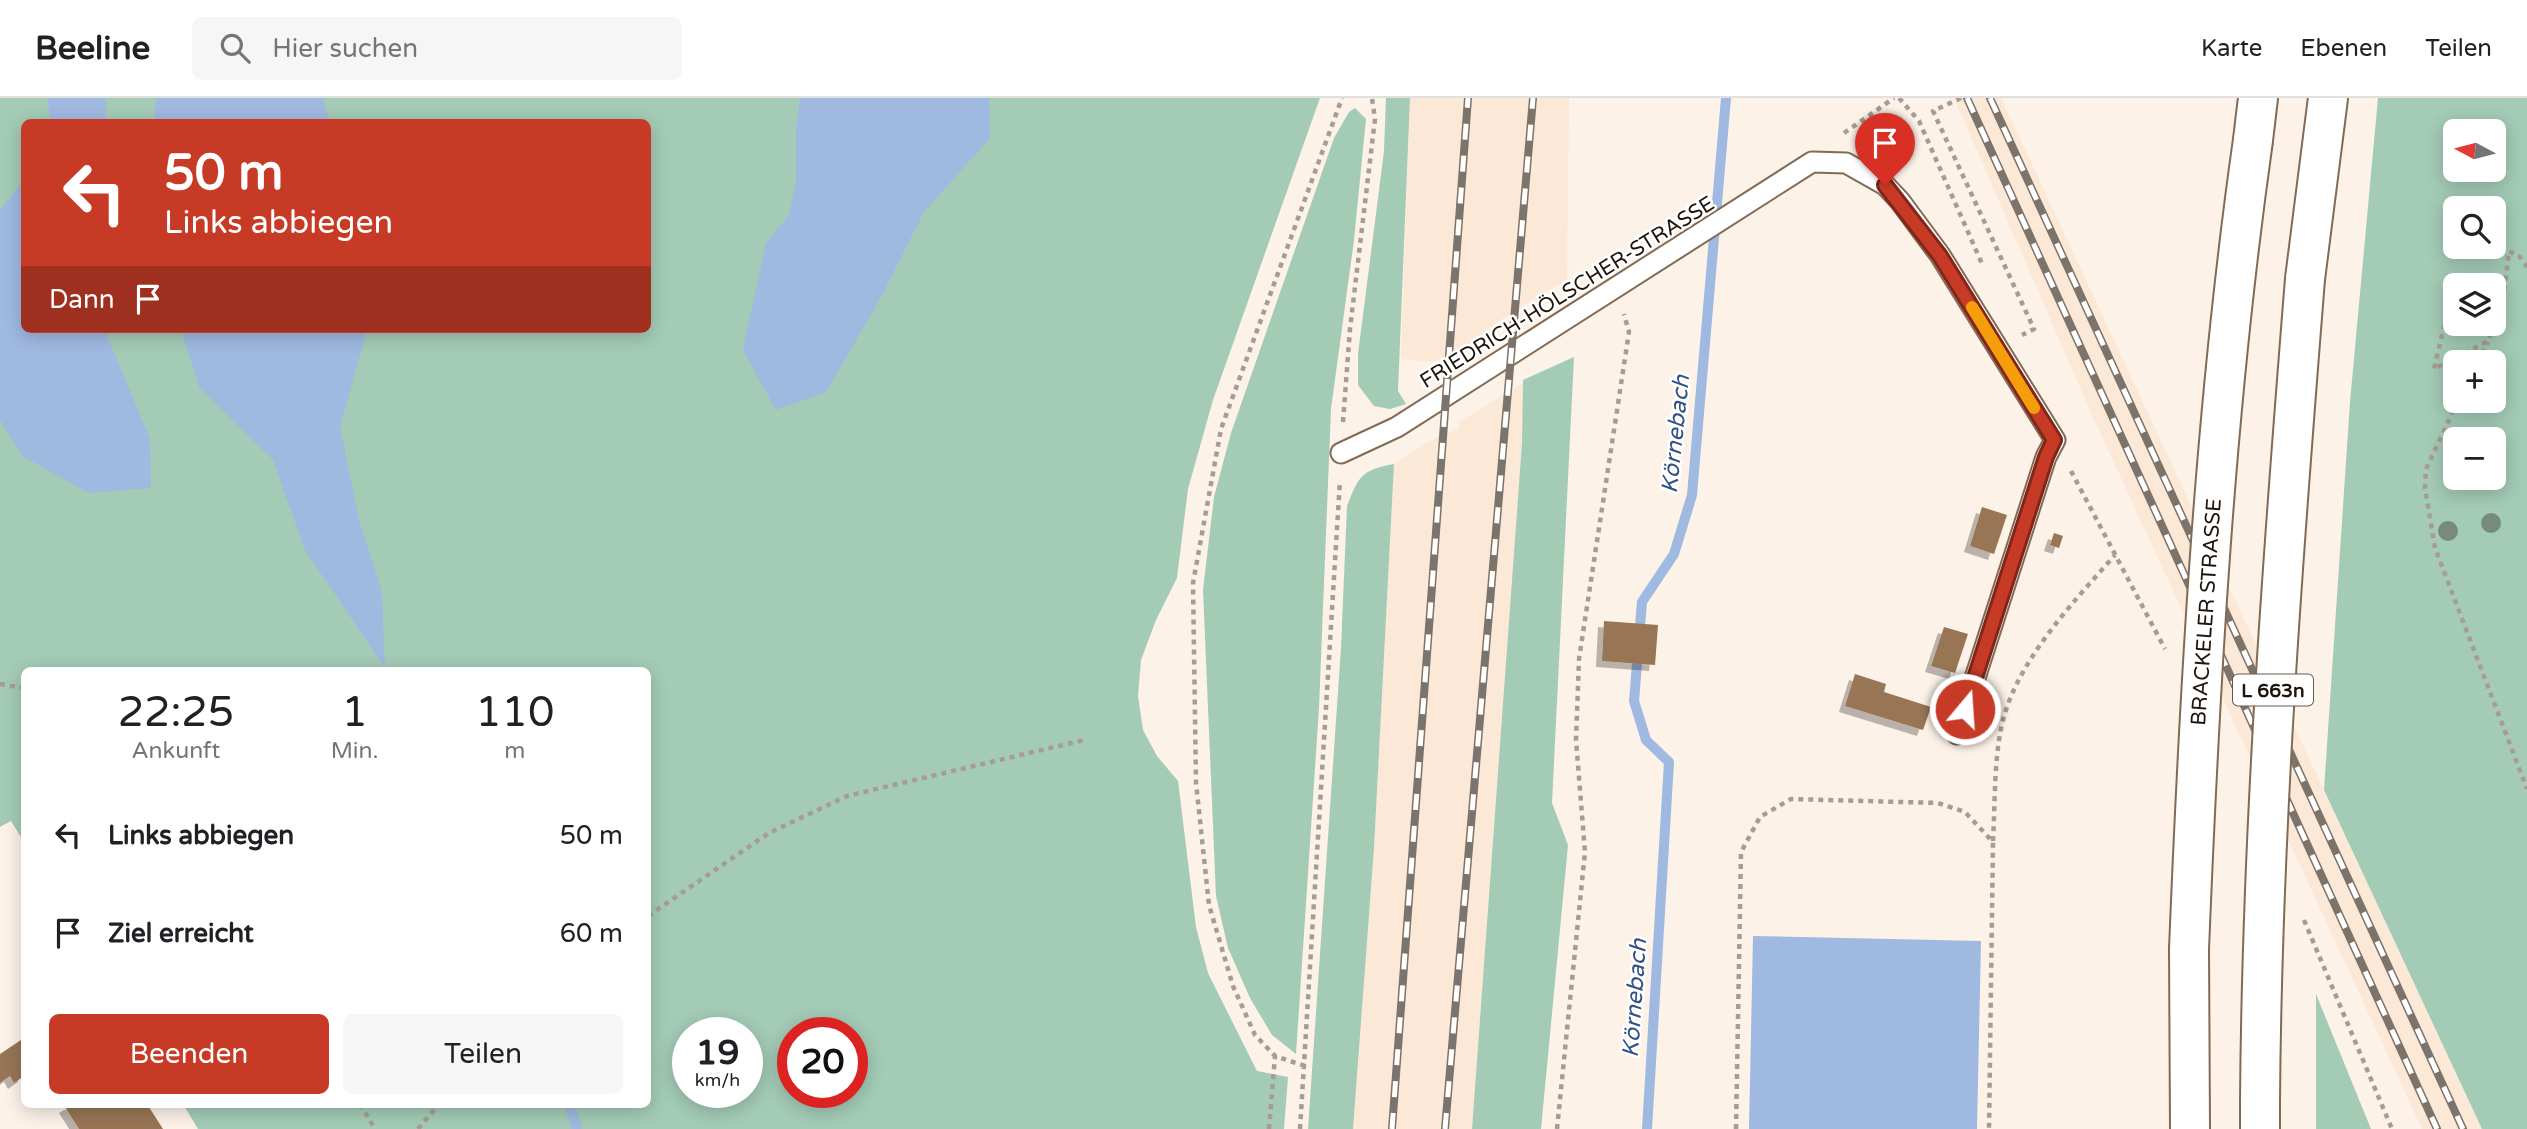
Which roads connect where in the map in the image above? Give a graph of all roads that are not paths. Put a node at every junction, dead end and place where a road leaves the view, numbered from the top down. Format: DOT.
graph roads {
  1 [pos="2258,98"];
  2 [pos="2328,98"];
  3 [pos="1341,453"];
  4 [pos="1957,734"];
  5 [pos="2260,1116"];
  6 [pos="2190,1129"];
  1 -- 6 [label="highway, BRACKELER STRASSE / L 663n, bridge"];
  2 -- 5 [label="highway, L 663n, bridge"];
  3 -- 4 [label="lane, FRIEDRICH-HÖLSCHER-STRASSE"];
}
